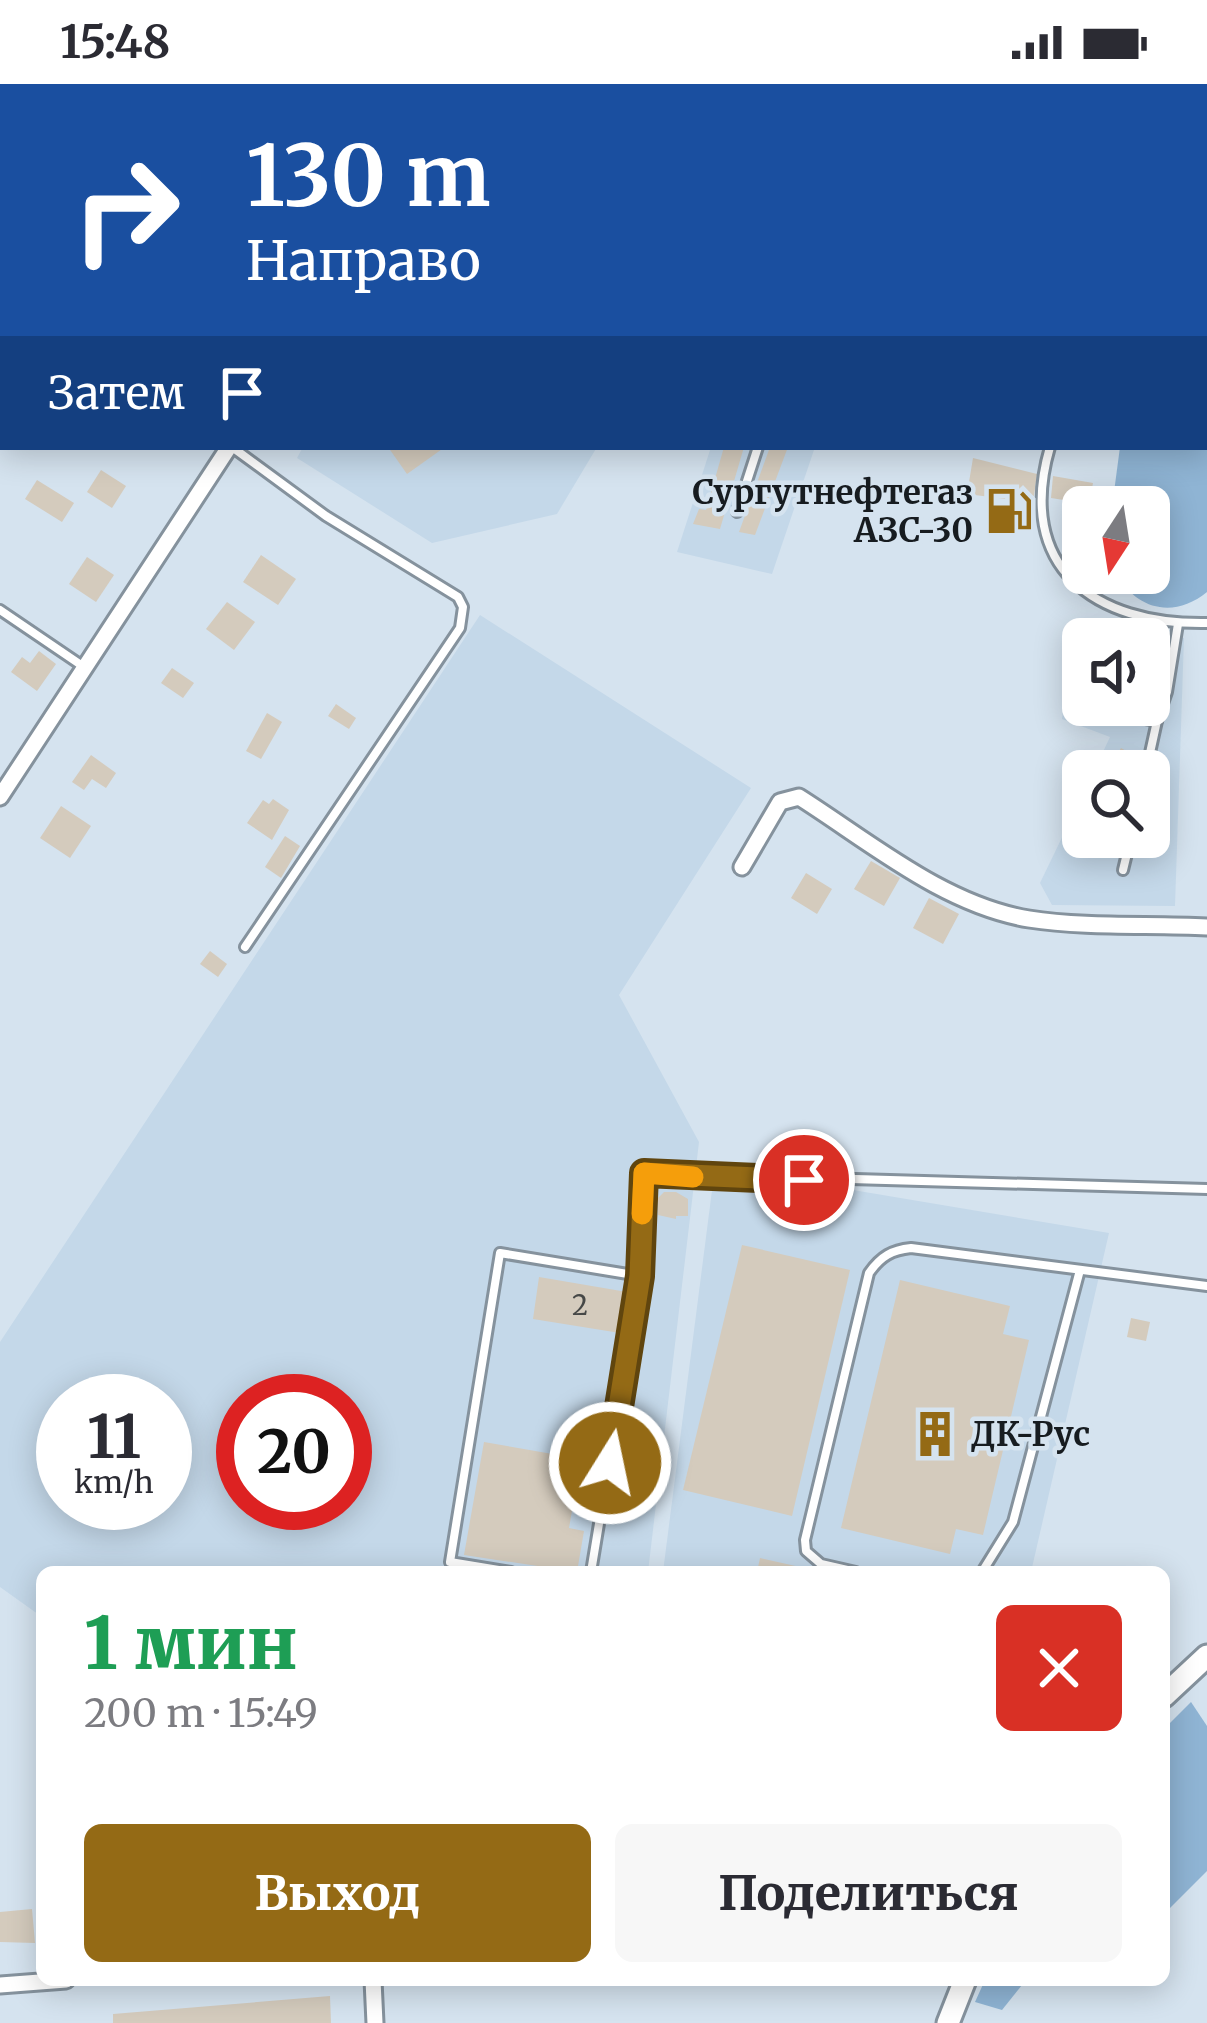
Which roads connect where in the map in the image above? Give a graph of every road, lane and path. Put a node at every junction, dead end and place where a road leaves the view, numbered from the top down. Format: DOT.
graph roads {
  1 [pos="229,450"];
  2 [pos="235,450"];
  3 [pos="757,450"];
  4 [pos="1049,450"];
  5 [pos="737,512"];
  6 [pos="0,610"];
  7 [pos="1207,623"];
  8 [pos="1178,624"];
  9 [pos="85,668"];
  10 [pos="1170,673"];
  11 [pos="0,797"];
  12 [pos="1126,858"];
  13 [pos="742,867"];
  14 [pos="1123,870"];
  15 [pos="1207,927"];
  16 [pos="245,947"];
  17 [pos="1207,1190"];
  18 [pos="1080,1270"];
  19 [pos="640,1276"];
  20 [pos="1207,1286"];
  21 [pos="470,1566"];
  22 [pos="592,1566"];
  23 [pos="830,1566"];
  24 [pos="986,1566"];
  25 [pos="1207,1656"];
  26 [pos="1170,1690"];
  27 [pos="36,1982"];
  28 [pos="0,1985"];
  29 [pos="374,1986"];
  30 [pos="962,1986"];
  31 [pos="375,2023"];
  32 [pos="948,2023"];
  1 -- 9 [label="street"];
  2 -- 16 [label="lane"];
  3 -- 5 [label="lane"];
  4 -- 8 [label="lane"];
  6 -- 9 [label="lane"];
  7 -- 8 [label="lane"];
  8 -- 10 [label="lane"];
  9 -- 11 [label="street"];
  12 -- 14 [label="lane"];
  13 -- 15 [label="street"];
  17 -- 19 [label="lane"];
  18 -- 20 [label="lane"];
  18 -- 23 [label="lane"];
  18 -- 24 [label="lane"];
  19 -- 21 [label="lane"];
  19 -- 22 [label="lane"];
  25 -- 26 [label="street"];
  27 -- 28 [label="street"];
  29 -- 31 [label="street"];
  30 -- 32 [label="street"];
}
